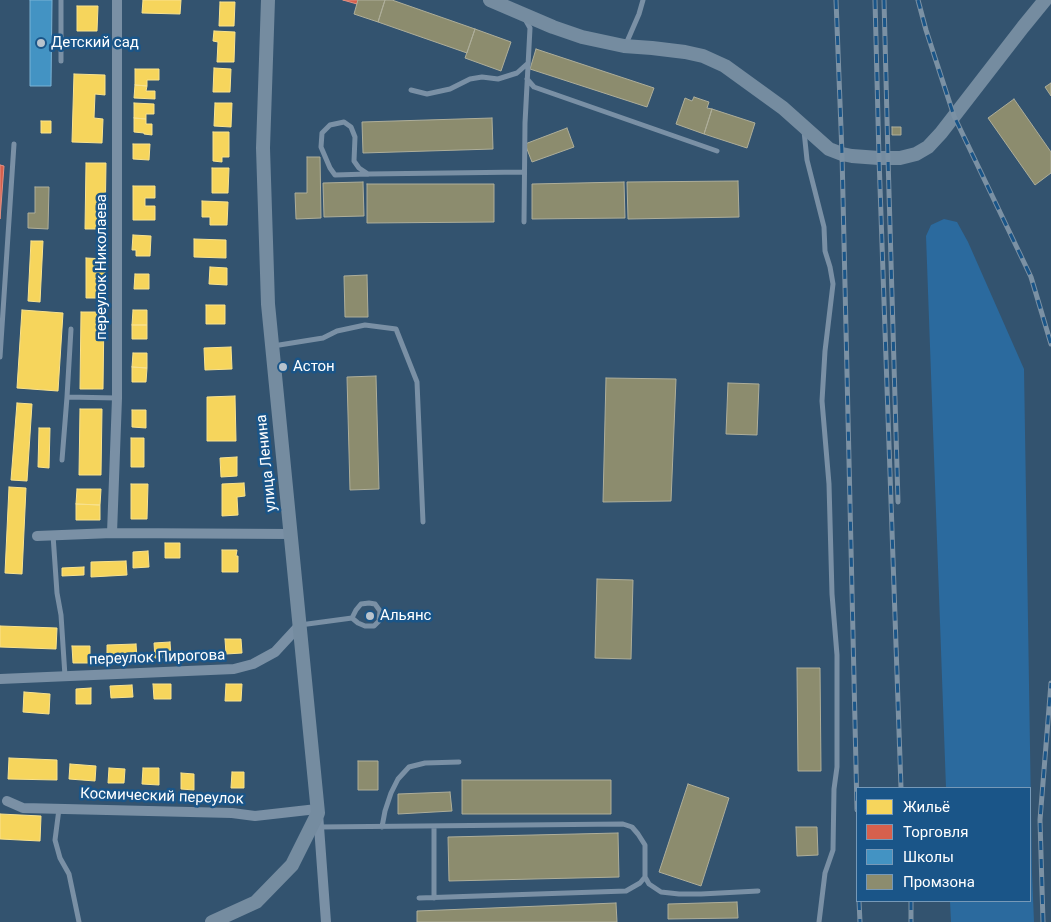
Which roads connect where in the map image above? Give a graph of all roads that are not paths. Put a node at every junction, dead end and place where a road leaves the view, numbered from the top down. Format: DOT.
graph roads {
  1 [pos="60,0"];
  2 [pos="117,0"];
  3 [pos="268,0"];
  4 [pos="490,0"];
  5 [pos="643,0"];
  6 [pos="1045,0"];
  7 [pos="523,14"];
  8 [pos="624,46"];
  9 [pos="61,61"];
  10 [pos="527,64"];
  11 [pos="527,78"];
  12 [pos="410,90"];
  13 [pos="804,127"];
  14 [pos="14,144"];
  15 [pos="718,151"];
  16 [pos="524,172"];
  17 [pos="368,174"];
  18 [pos="524,222"];
  19 [pos="71,329"];
  20 [pos="272,346"];
  21 [pos="0,357"];
  22 [pos="67,397"];
  23 [pos="117,398"];
  24 [pos="62,460"];
  25 [pos="423,522"];
  26 [pos="112,533"];
  27 [pos="290,534"];
  28 [pos="37,536"];
  29 [pos="53,536"];
  30 [pos="352,618"];
  31 [pos="299,626"];
  32 [pos="65,676"];
  33 [pos="0,679"];
  34 [pos="459,762"];
  35 [pos="4,800"];
  36 [pos="59,809"];
  37 [pos="318,817"];
  38 [pos="434,826"];
  39 [pos="382,827"];
  40 [pos="644,877"];
  41 [pos="758,891"];
  42 [pos="419,898"];
  43 [pos="434,898"];
  44 [pos="79,922"];
  45 [pos="212,922"];
  46 [pos="326,922"];
  47 [pos="819,922"];
  1 -- 9 [label="lane"];
  2 -- 23 [label="street, переулок Николаева"];
  3 -- 20 [label="main road, улица Ленина"];
  4 -- 7 [label="main road"];
  5 -- 8 [label="lane"];
  6 -- 13 [label="main road"];
  7 -- 8 [label="main road"];
  7 -- 10 [label="lane"];
  8 -- 13 [label="main road"];
  10 -- 11 [label="lane"];
  10 -- 12 [label="lane"];
  11 -- 15 [label="lane"];
  11 -- 16 [label="lane"];
  13 -- 47 [label="lane"];
  14 -- 21 [label="lane"];
  16 -- 17 [label="lane"];
  16 -- 18 [label="lane"];
  17 -- 17 [label="lane"];
  19 -- 22 [label="lane"];
  20 -- 25 [label="lane"];
  20 -- 27 [label="main road, улица Ленина"];
  22 -- 23 [label="lane"];
  22 -- 24 [label="lane"];
  23 -- 26 [label="street, переулок Николаева"];
  26 -- 27 [label="street"];
  26 -- 29 [label="street"];
  27 -- 31 [label="main road, улица Ленина"];
  28 -- 29 [label="street"];
  29 -- 32 [label="lane"];
  30 -- 30 [label="lane"];
  30 -- 31 [label="lane"];
  31 -- 32 [label="street, переулок Пирогова"];
  31 -- 37 [label="main road, улица Ленина"];
  32 -- 33 [label="street, переулок Пирогова"];
  34 -- 39 [label="lane"];
  35 -- 36 [label="street, Космический переулок"];
  36 -- 37 [label="street, Космический переулок"];
  36 -- 44 [label="lane"];
  37 -- 39 [label="lane"];
  37 -- 45 [label="main road"];
  37 -- 46 [label="street, улица Ленина"];
  38 -- 39 [label="lane"];
  38 -- 40 [label="lane"];
  38 -- 43 [label="lane"];
  40 -- 41 [label="lane"];
  40 -- 43 [label="lane"];
  42 -- 43 [label="lane"];
}
